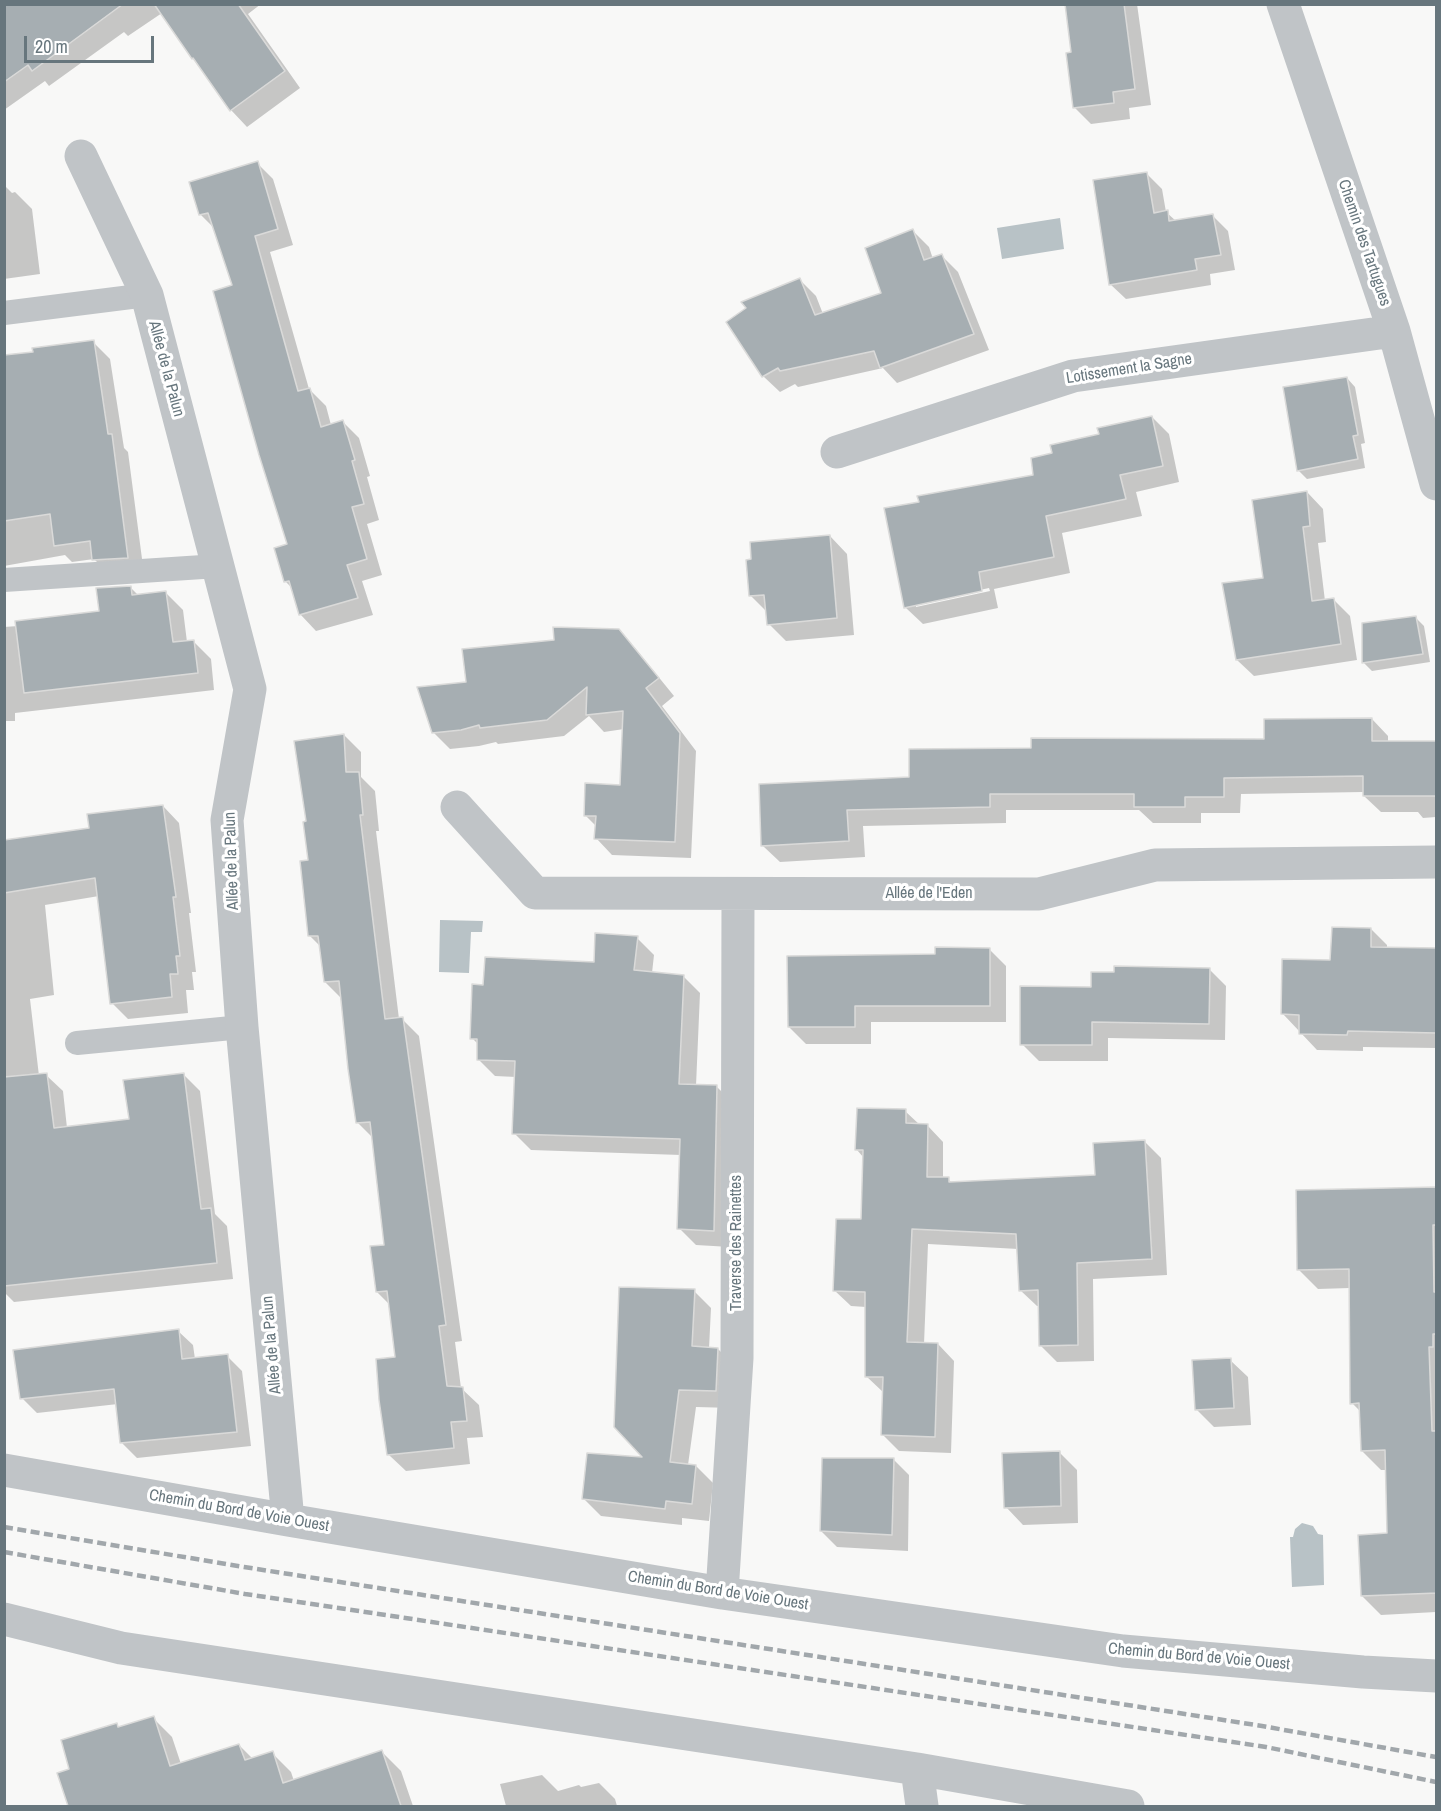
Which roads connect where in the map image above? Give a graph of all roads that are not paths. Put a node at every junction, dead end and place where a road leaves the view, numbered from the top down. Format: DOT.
graph roads {
  1 [pos="1283,4"];
  2 [pos="81,156"];
  3 [pos="147,295"];
  4 [pos="4,313"];
  5 [pos="1394,331"];
  6 [pos="837,452"];
  7 [pos="1437,484"];
  8 [pos="218,566"];
  9 [pos="4,580"];
  10 [pos="457,807"];
  11 [pos="1437,862"];
  12 [pos="738,894"];
  13 [pos="242,1027"];
  14 [pos="77,1043"];
  15 [pos="4,1470"];
  16 [pos="288,1520"];
  17 [pos="722,1593"];
  18 [pos="4,1619"];
  19 [pos="1437,1676"];
  20 [pos="917,1769"];
  21 [pos="922,1806"];
  22 [pos="1128,1806"];
  1 -- 5 [label="street, Chemin des Tartugues"];
  2 -- 3 [label="street, Allée de la Palun"];
  3 -- 4 [label="lane"];
  3 -- 8 [label="street, Allée de la Palun"];
  5 -- 6 [label="street, Lotissement la Sagne"];
  5 -- 7 [label="street, Chemin des Tartugues"];
  8 -- 9 [label="lane"];
  8 -- 13 [label="street, Allée de la Palun"];
  10 -- 12 [label="street, Allée de l'Eden"];
  11 -- 12 [label="street, Allée de l'Eden"];
  12 -- 17 [label="street, Traverse des Rainettes"];
  13 -- 14 [label="lane"];
  13 -- 16 [label="street, Allée de la Palun"];
  15 -- 16 [label="street, Chemin du Bord de Voie Ouest"];
  16 -- 17 [label="street, Chemin du Bord de Voie Ouest"];
  17 -- 19 [label="street, Chemin du Bord de Voie Ouest"];
  18 -- 20 [label="street"];
  20 -- 21 [label="street"];
  20 -- 22 [label="street"];
}
